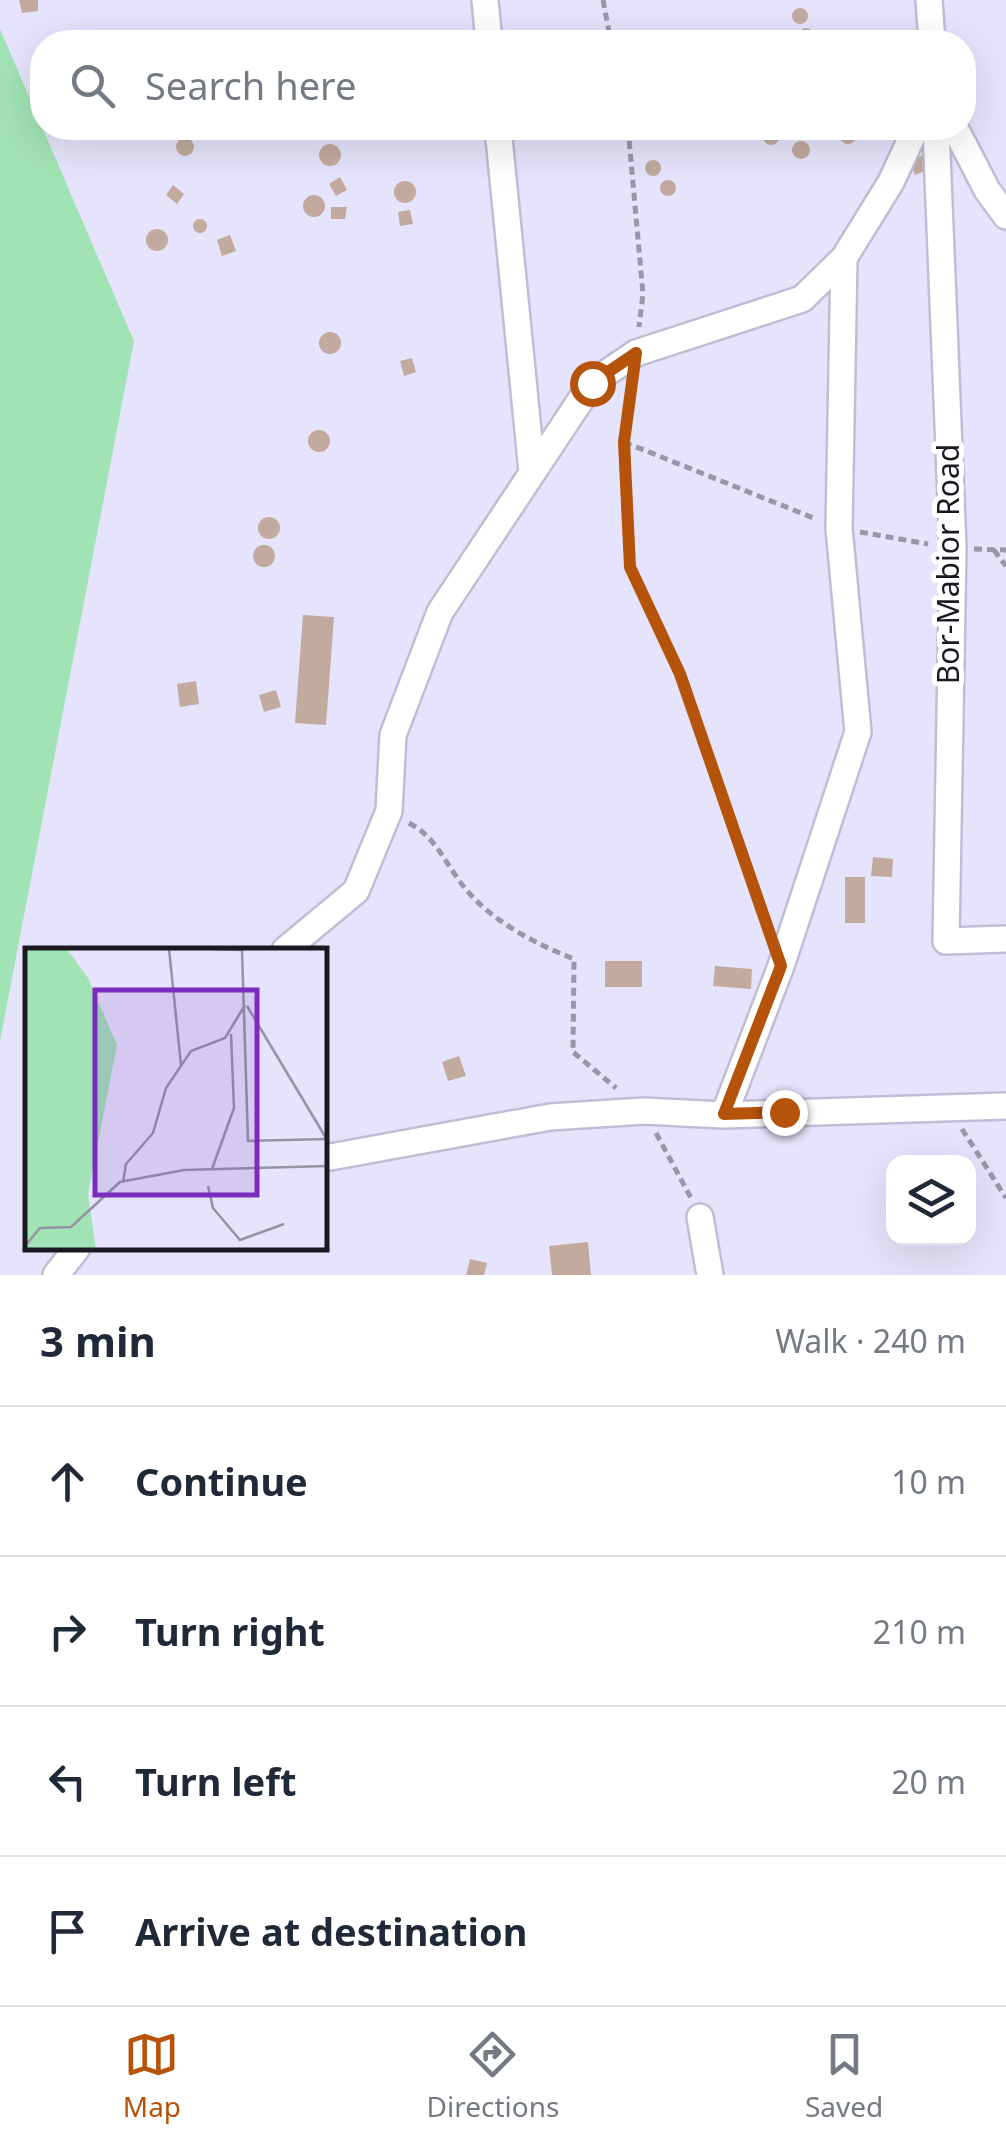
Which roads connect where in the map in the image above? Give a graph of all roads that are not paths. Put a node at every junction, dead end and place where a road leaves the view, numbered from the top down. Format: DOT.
graph roads {
  1 [pos="485,0"];
  2 [pos="929,0"];
  3 [pos="488,30"];
  4 [pos="931,30"];
  5 [pos="499,140"];
  6 [pos="910,140"];
  7 [pos="936,140"];
  8 [pos="961,140"];
  9 [pos="1006,216"];
  10 [pos="844,258"];
  11 [pos="532,472"];
  12 [pos="1006,939"];
  13 [pos="287,948"];
  14 [pos="1006,1106"];
  15 [pos="724,1114"];
  16 [pos="328,1157"];
  17 [pos="700,1217"];
  18 [pos="75,1250"];
  19 [pos="56,1275"];
  20 [pos="710,1275"];
  1 -- 3 [label="street"];
  2 -- 4 [label="street"];
  5 -- 11 [label="street"];
  6 -- 10 [label="street"];
  7 -- 12 [label="street, Bor-Mabior Road"];
  8 -- 9 [label="street"];
  10 -- 11 [label="street"];
  10 -- 15 [label="street"];
  11 -- 13 [label="street"];
  14 -- 15 [label="street"];
  15 -- 16 [label="street"];
  17 -- 20 [label="street"];
  18 -- 19 [label="street"];
}
